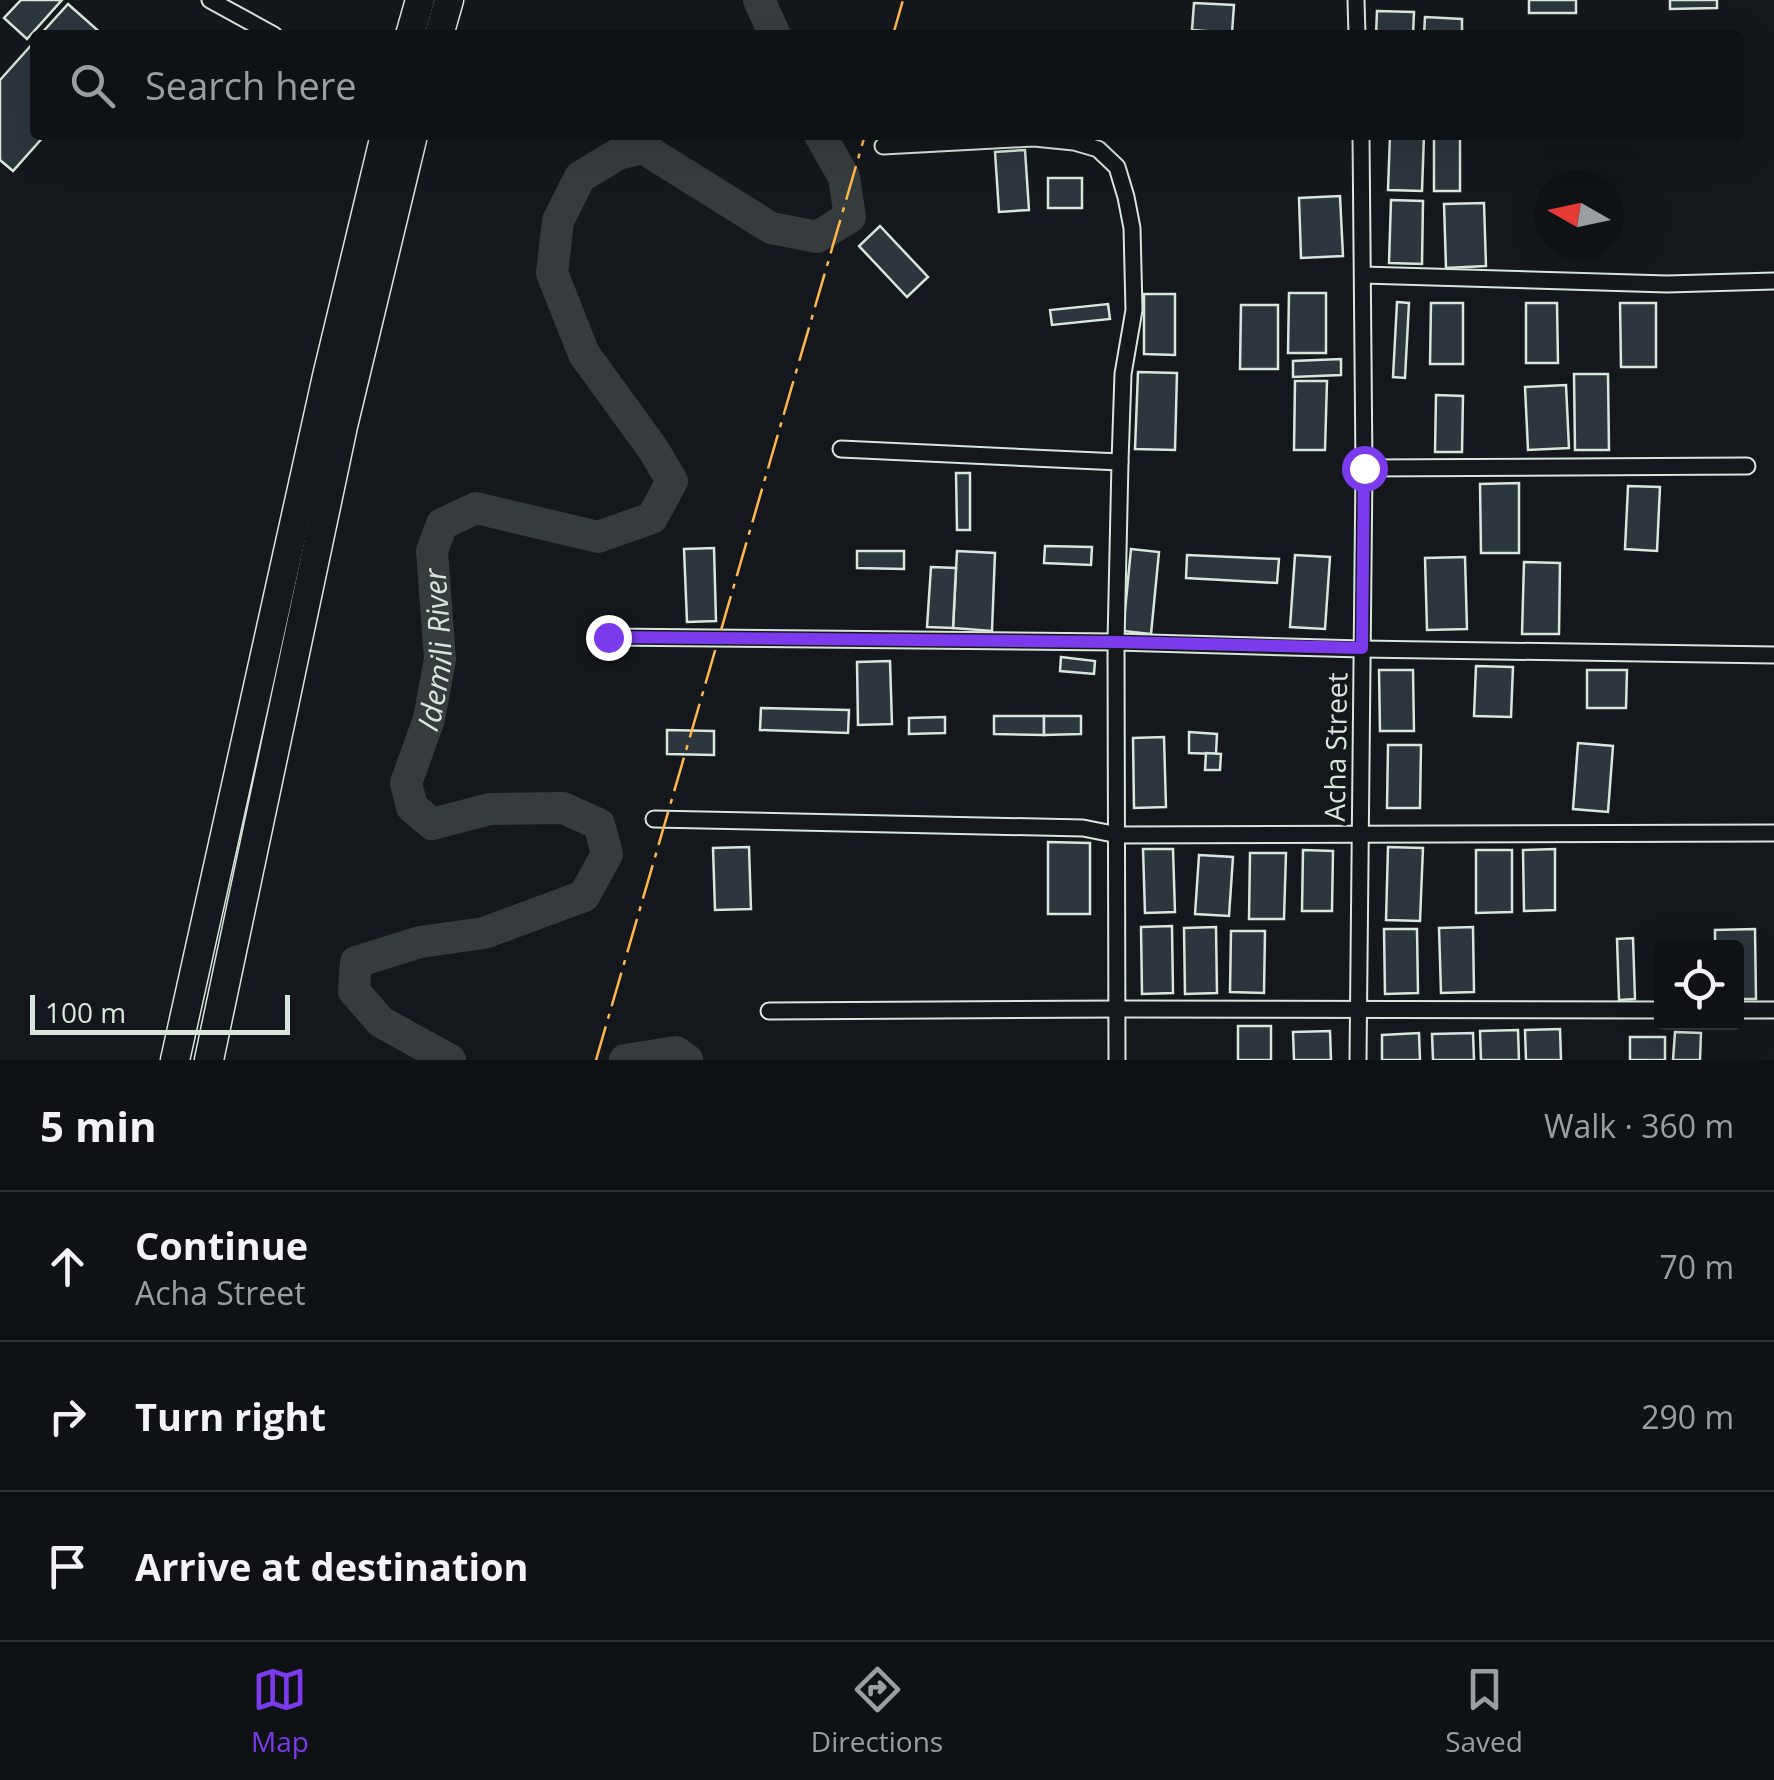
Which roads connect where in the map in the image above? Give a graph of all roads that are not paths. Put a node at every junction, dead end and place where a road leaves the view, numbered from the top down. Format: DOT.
graph roads {
  1 [pos="210,0"];
  2 [pos="420,0"];
  3 [pos="448,0"];
  4 [pos="1356,0"];
  5 [pos="265,30"];
  6 [pos="411,30"];
  7 [pos="441,30"];
  8 [pos="1357,30"];
  9 [pos="384,140"];
  10 [pos="412,140"];
  11 [pos="996,140"];
  12 [pos="1054,140"];
  13 [pos="1361,140"];
  14 [pos="884,146"];
  15 [pos="1363,275"];
  16 [pos="1774,281"];
  17 [pos="840,450"];
  18 [pos="1120,462"];
  19 [pos="1747,466"];
  20 [pos="1364,468"];
  21 [pos="608,637"];
  22 [pos="1116,642"];
  23 [pos="1362,648"];
  24 [pos="1774,654"];
  25 [pos="654,818"];
  26 [pos="1774,833"];
  27 [pos="1359,835"];
  28 [pos="1118,836"];
  29 [pos="1358,1008"];
  30 [pos="1119,1009"];
  31 [pos="1654,1010"];
  32 [pos="1744,1010"];
  33 [pos="1774,1010"];
  34 [pos="768,1012"];
  35 [pos="175,1060"];
  36 [pos="208,1060"];
  37 [pos="1117,1060"];
  38 [pos="1358,1060"];
  1 -- 5 [label="street"];
  2 -- 6 [label="highway"];
  3 -- 7 [label="highway"];
  4 -- 8 [label="street"];
  9 -- 35 [label="highway"];
  10 -- 36 [label="highway"];
  11 -- 14 [label="street"];
  12 -- 18 [label="street"];
  13 -- 15 [label="street, Acha Street"];
  15 -- 16 [label="street"];
  15 -- 20 [label="street, Acha Street"];
  17 -- 18 [label="street"];
  18 -- 22 [label="street"];
  19 -- 20 [label="street"];
  20 -- 23 [label="street, Acha Street"];
  21 -- 22 [label="street"];
  22 -- 23 [label="street"];
  22 -- 28 [label="street"];
  23 -- 24 [label="street"];
  23 -- 27 [label="street, Acha Street"];
  25 -- 28 [label="street"];
  26 -- 27 [label="street"];
  27 -- 28 [label="street"];
  27 -- 29 [label="street, Acha Street"];
  28 -- 30 [label="street"];
  29 -- 30 [label="street"];
  29 -- 31 [label="street"];
  29 -- 38 [label="street, Acha Street"];
  30 -- 34 [label="street"];
  30 -- 37 [label="street"];
  32 -- 33 [label="street"];
}
